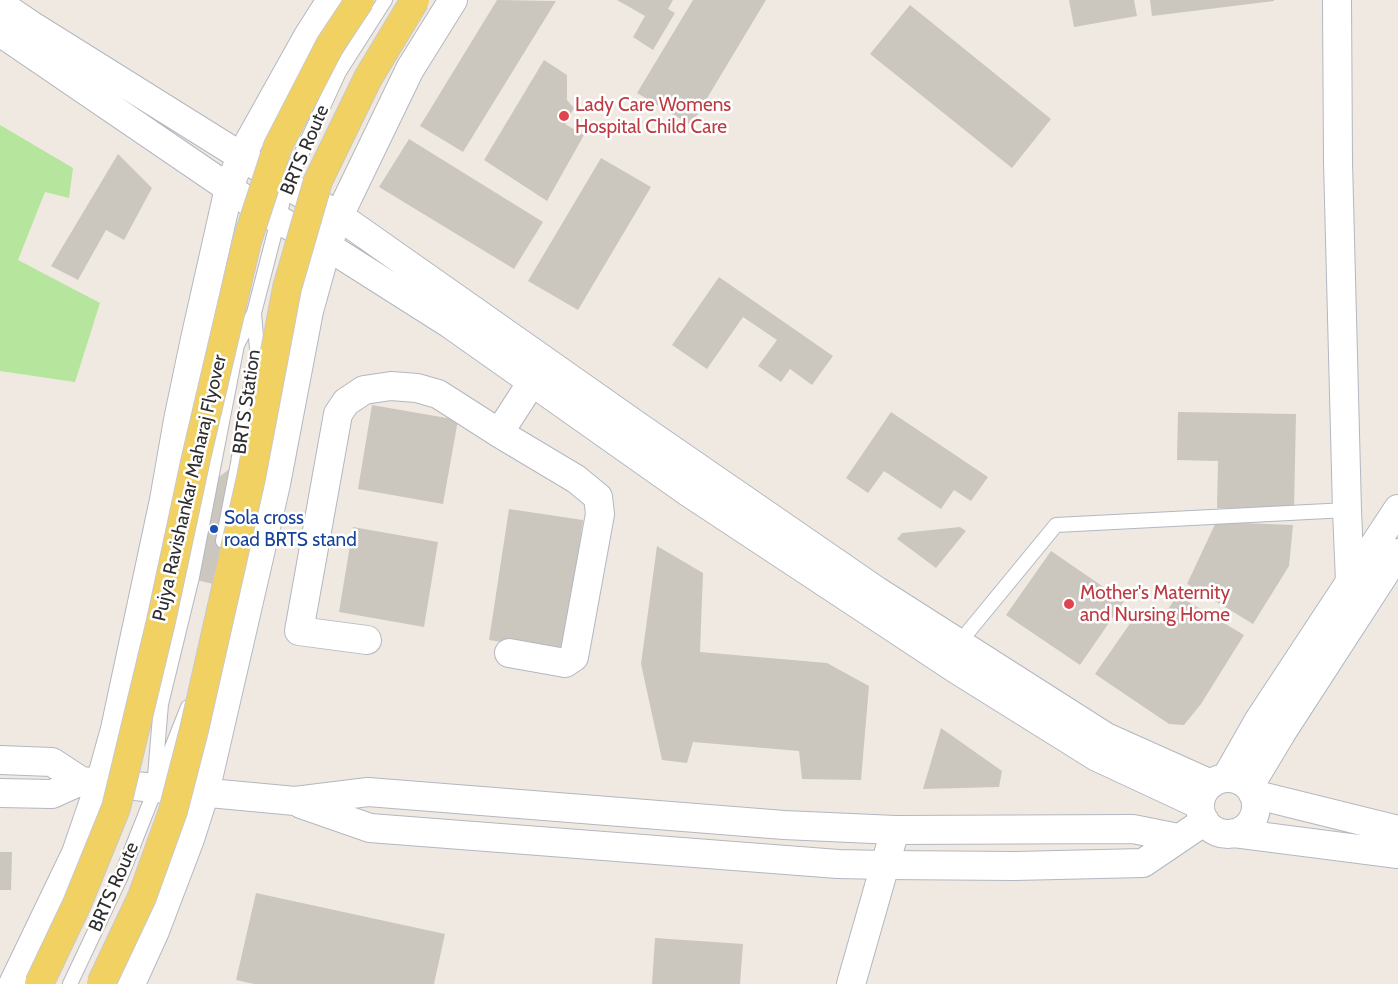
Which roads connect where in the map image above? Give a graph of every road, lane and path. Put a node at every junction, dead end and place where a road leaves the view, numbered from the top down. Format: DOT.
graph roads {
  1 [pos="331,0"];
  2 [pos="360,0"];
  3 [pos="385,0"];
  4 [pos="415,0"];
  5 [pos="453,0"];
  6 [pos="1337,0"];
  7 [pos="0,4"];
  8 [pos="0,32"];
  9 [pos="241,156"];
  10 [pos="287,186"];
  11 [pos="228,188"];
  12 [pos="339,216"];
  13 [pos="277,219"];
  14 [pos="327,246"];
  15 [pos="254,313"];
  16 [pos="532,382"];
  17 [pos="499,433"];
  18 [pos="1398,509"];
  19 [pos="1347,510"];
  20 [pos="1398,553"];
  21 [pos="1350,582"];
  22 [pos="368,640"];
  23 [pos="959,643"];
  24 [pos="509,653"];
  25 [pos="0,760"];
  26 [pos="90,782"];
  27 [pos="154,788"];
  28 [pos="206,792"];
  29 [pos="0,793"];
  30 [pos="1224,795"];
  31 [pos="295,801"];
  32 [pos="895,830"];
  33 [pos="1398,830"];
  34 [pos="1234,833"];
  35 [pos="1178,838"];
  36 [pos="1398,854"];
  37 [pos="885,865"];
  38 [pos="13,984"];
  39 [pos="39,984"];
  40 [pos="70,984"];
  41 [pos="101,984"];
  42 [pos="131,984"];
  43 [pos="851,984"];
  1 -- 9 [label="main road"];
  2 -- 39 [label="main road, Pujya Ravishankar Maharaj Flyover, bridge"];
  3 -- 10 [label="lane, BRTS Route"];
  4 -- 41 [label="main road, bridge"];
  5 -- 12 [label="main road"];
  6 -- 19 [label="main road"];
  7 -- 9 [label="main road"];
  8 -- 11 [label="main road"];
  9 -- 10 [label="main road"];
  9 -- 11 [label="main road"];
  10 -- 12 [label="main road"];
  10 -- 13 [label="lane, BRTS Route"];
  11 -- 13 [label="main road"];
  11 -- 26 [label="main road"];
  12 -- 14 [label="main road"];
  12 -- 23 [label="main road"];
  13 -- 14 [label="main road"];
  13 -- 15 [label="lane, BRTS Route"];
  14 -- 16 [label="main road"];
  14 -- 28 [label="main road"];
  15 -- 27 [label="lane, BRTS Station"];
  15 -- 27 [label="lane, BRTS Station"];
  16 -- 17 [label="main road"];
  16 -- 30 [label="main road"];
  17 -- 22 [label="main road"];
  17 -- 24 [label="main road"];
  18 -- 21 [label="main road"];
  19 -- 21 [label="main road"];
  19 -- 23 [label="lane"];
  20 -- 30 [label="main road"];
  21 -- 30 [label="main road"];
  23 -- 30 [label="main road"];
  25 -- 26 [label="main road"];
  26 -- 27 [label="main road"];
  26 -- 29 [label="main road"];
  26 -- 38 [label="main road"];
  27 -- 28 [label="main road"];
  27 -- 40 [label="lane, BRTS Route"];
  28 -- 31 [label="main road"];
  28 -- 42 [label="main road"];
  30 -- 33 [label="main road"];
  30 -- 34 [label="main road"];
  30 -- 34 [label="main road"];
  30 -- 35 [label="main road"];
  31 -- 32 [label="main road"];
  31 -- 37 [label="main road"];
  32 -- 35 [label="main road"];
  32 -- 37 [label="main road"];
  34 -- 36 [label="main road"];
  35 -- 37 [label="main road"];
  37 -- 43 [label="main road"];
}
